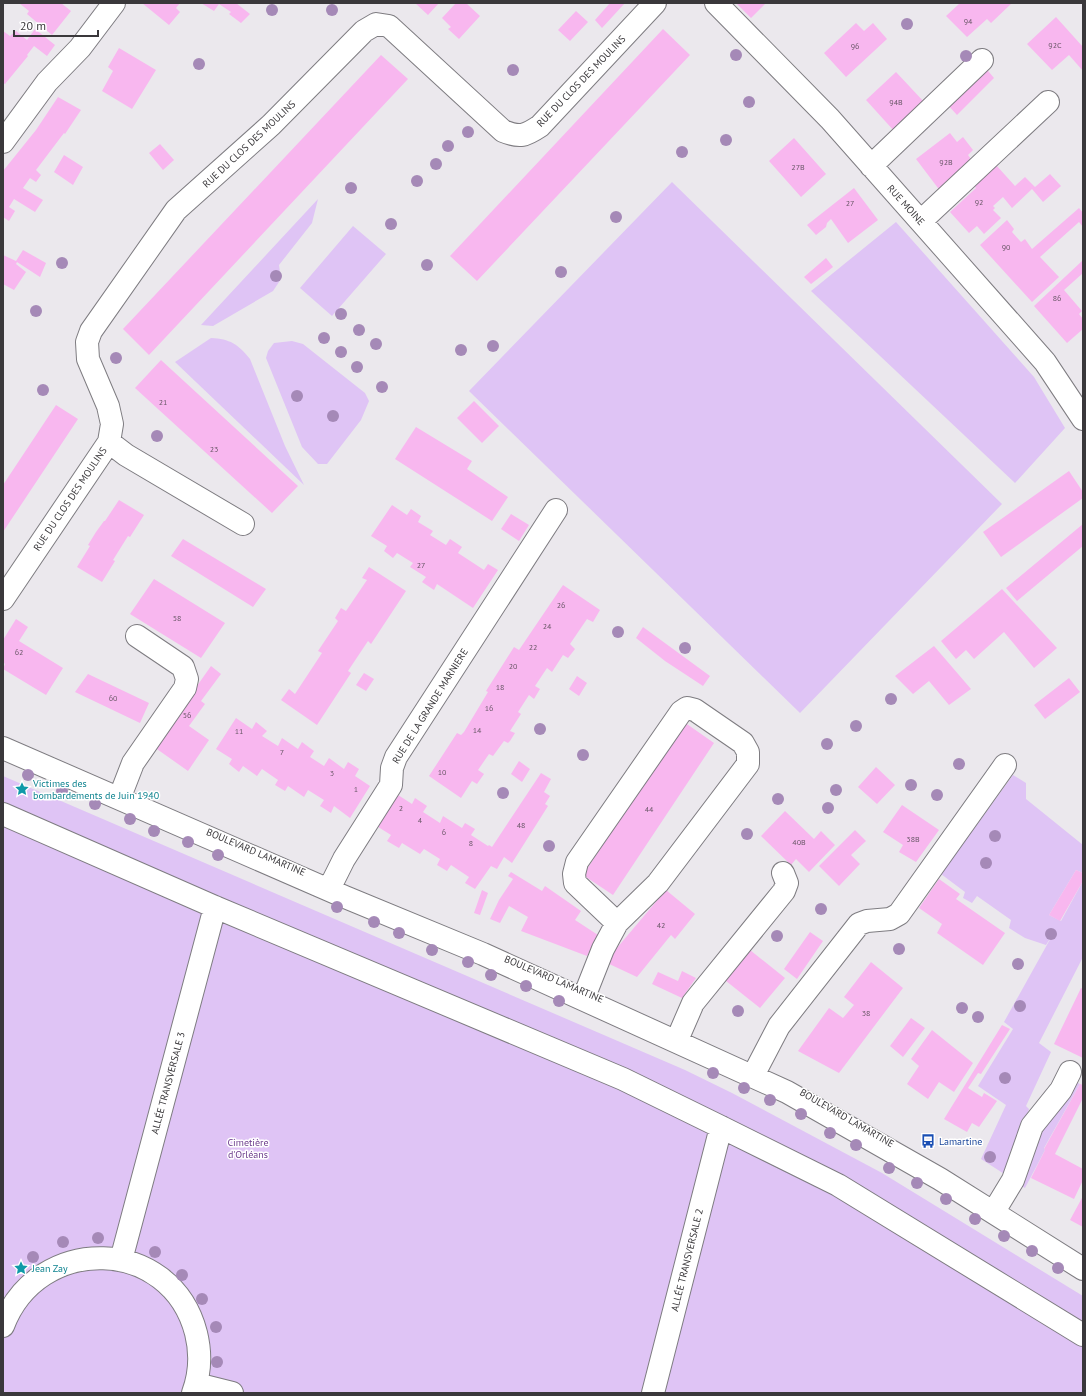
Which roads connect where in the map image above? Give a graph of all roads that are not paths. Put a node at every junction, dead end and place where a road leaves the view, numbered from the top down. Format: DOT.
graph roads {
  1 [pos="114,3"];
  2 [pos="655,3"];
  3 [pos="716,3"];
  4 [pos="982,60"];
  5 [pos="1048,102"];
  6 [pos="3,142"];
  7 [pos="871,166"];
  8 [pos="921,221"];
  9 [pos="1083,419"];
  10 [pos="108,442"];
  11 [pos="556,510"];
  12 [pos="243,524"];
  13 [pos="3,599"];
  14 [pos="137,636"];
  15 [pos="3,742"];
  16 [pos="3,748"];
  17 [pos="1005,765"];
  18 [pos="121,794"];
  19 [pos="3,814"];
  20 [pos="783,873"];
  21 [pos="331,885"];
  22 [pos="215,907"];
  23 [pos="617,923"];
  24 [pos="586,992"];
  25 [pos="680,1033"];
  26 [pos="757,1068"];
  27 [pos="1070,1072"];
  28 [pos="721,1126"];
  29 [pos="996,1208"];
  30 [pos="121,1260"];
  31 [pos="1083,1261"];
  32 [pos="1083,1269"];
  33 [pos="3,1326"];
  34 [pos="1083,1335"];
  35 [pos="195,1388"];
  36 [pos="232,1393"];
  37 [pos="653,1393"];
  1 -- 6 [label="street"];
  2 -- 10 [label="street, RUE DU CLOS DES MOULINS"];
  3 -- 7 [label="street, RUE MOINE"];
  4 -- 7 [label="street"];
  5 -- 8 [label="street"];
  7 -- 8 [label="street, RUE MOINE"];
  8 -- 9 [label="street, RUE MOINE"];
  10 -- 12 [label="street"];
  10 -- 13 [label="street, RUE DU CLOS DES MOULINS"];
  11 -- 21 [label="street, RUE DE LA GRANDE MARNIERE"];
  14 -- 18 [label="street"];
  15 -- 18 [label="street, BOULEVARD LAMARTINE"];
  16 -- 32 [label="street"];
  17 -- 26 [label="street"];
  18 -- 21 [label="street, BOULEVARD LAMARTINE"];
  19 -- 22 [label="street"];
  20 -- 25 [label="street"];
  21 -- 24 [label="street, BOULEVARD LAMARTINE"];
  22 -- 28 [label="street"];
  22 -- 30 [label="street, ALLÉE TRANSVERSALE 3"];
  23 -- 23 [label="street"];
  23 -- 24 [label="street"];
  24 -- 25 [label="street, BOULEVARD LAMARTINE"];
  25 -- 26 [label="street, BOULEVARD LAMARTINE"];
  26 -- 29 [label="street, BOULEVARD LAMARTINE"];
  27 -- 29 [label="street"];
  28 -- 34 [label="street"];
  28 -- 37 [label="street, ALLÉE TRANSVERSALE 2"];
  29 -- 31 [label="street, BOULEVARD LAMARTINE"];
  30 -- 33 [label="street"];
  30 -- 35 [label="street"];
  35 -- 36 [label="street"];
}
